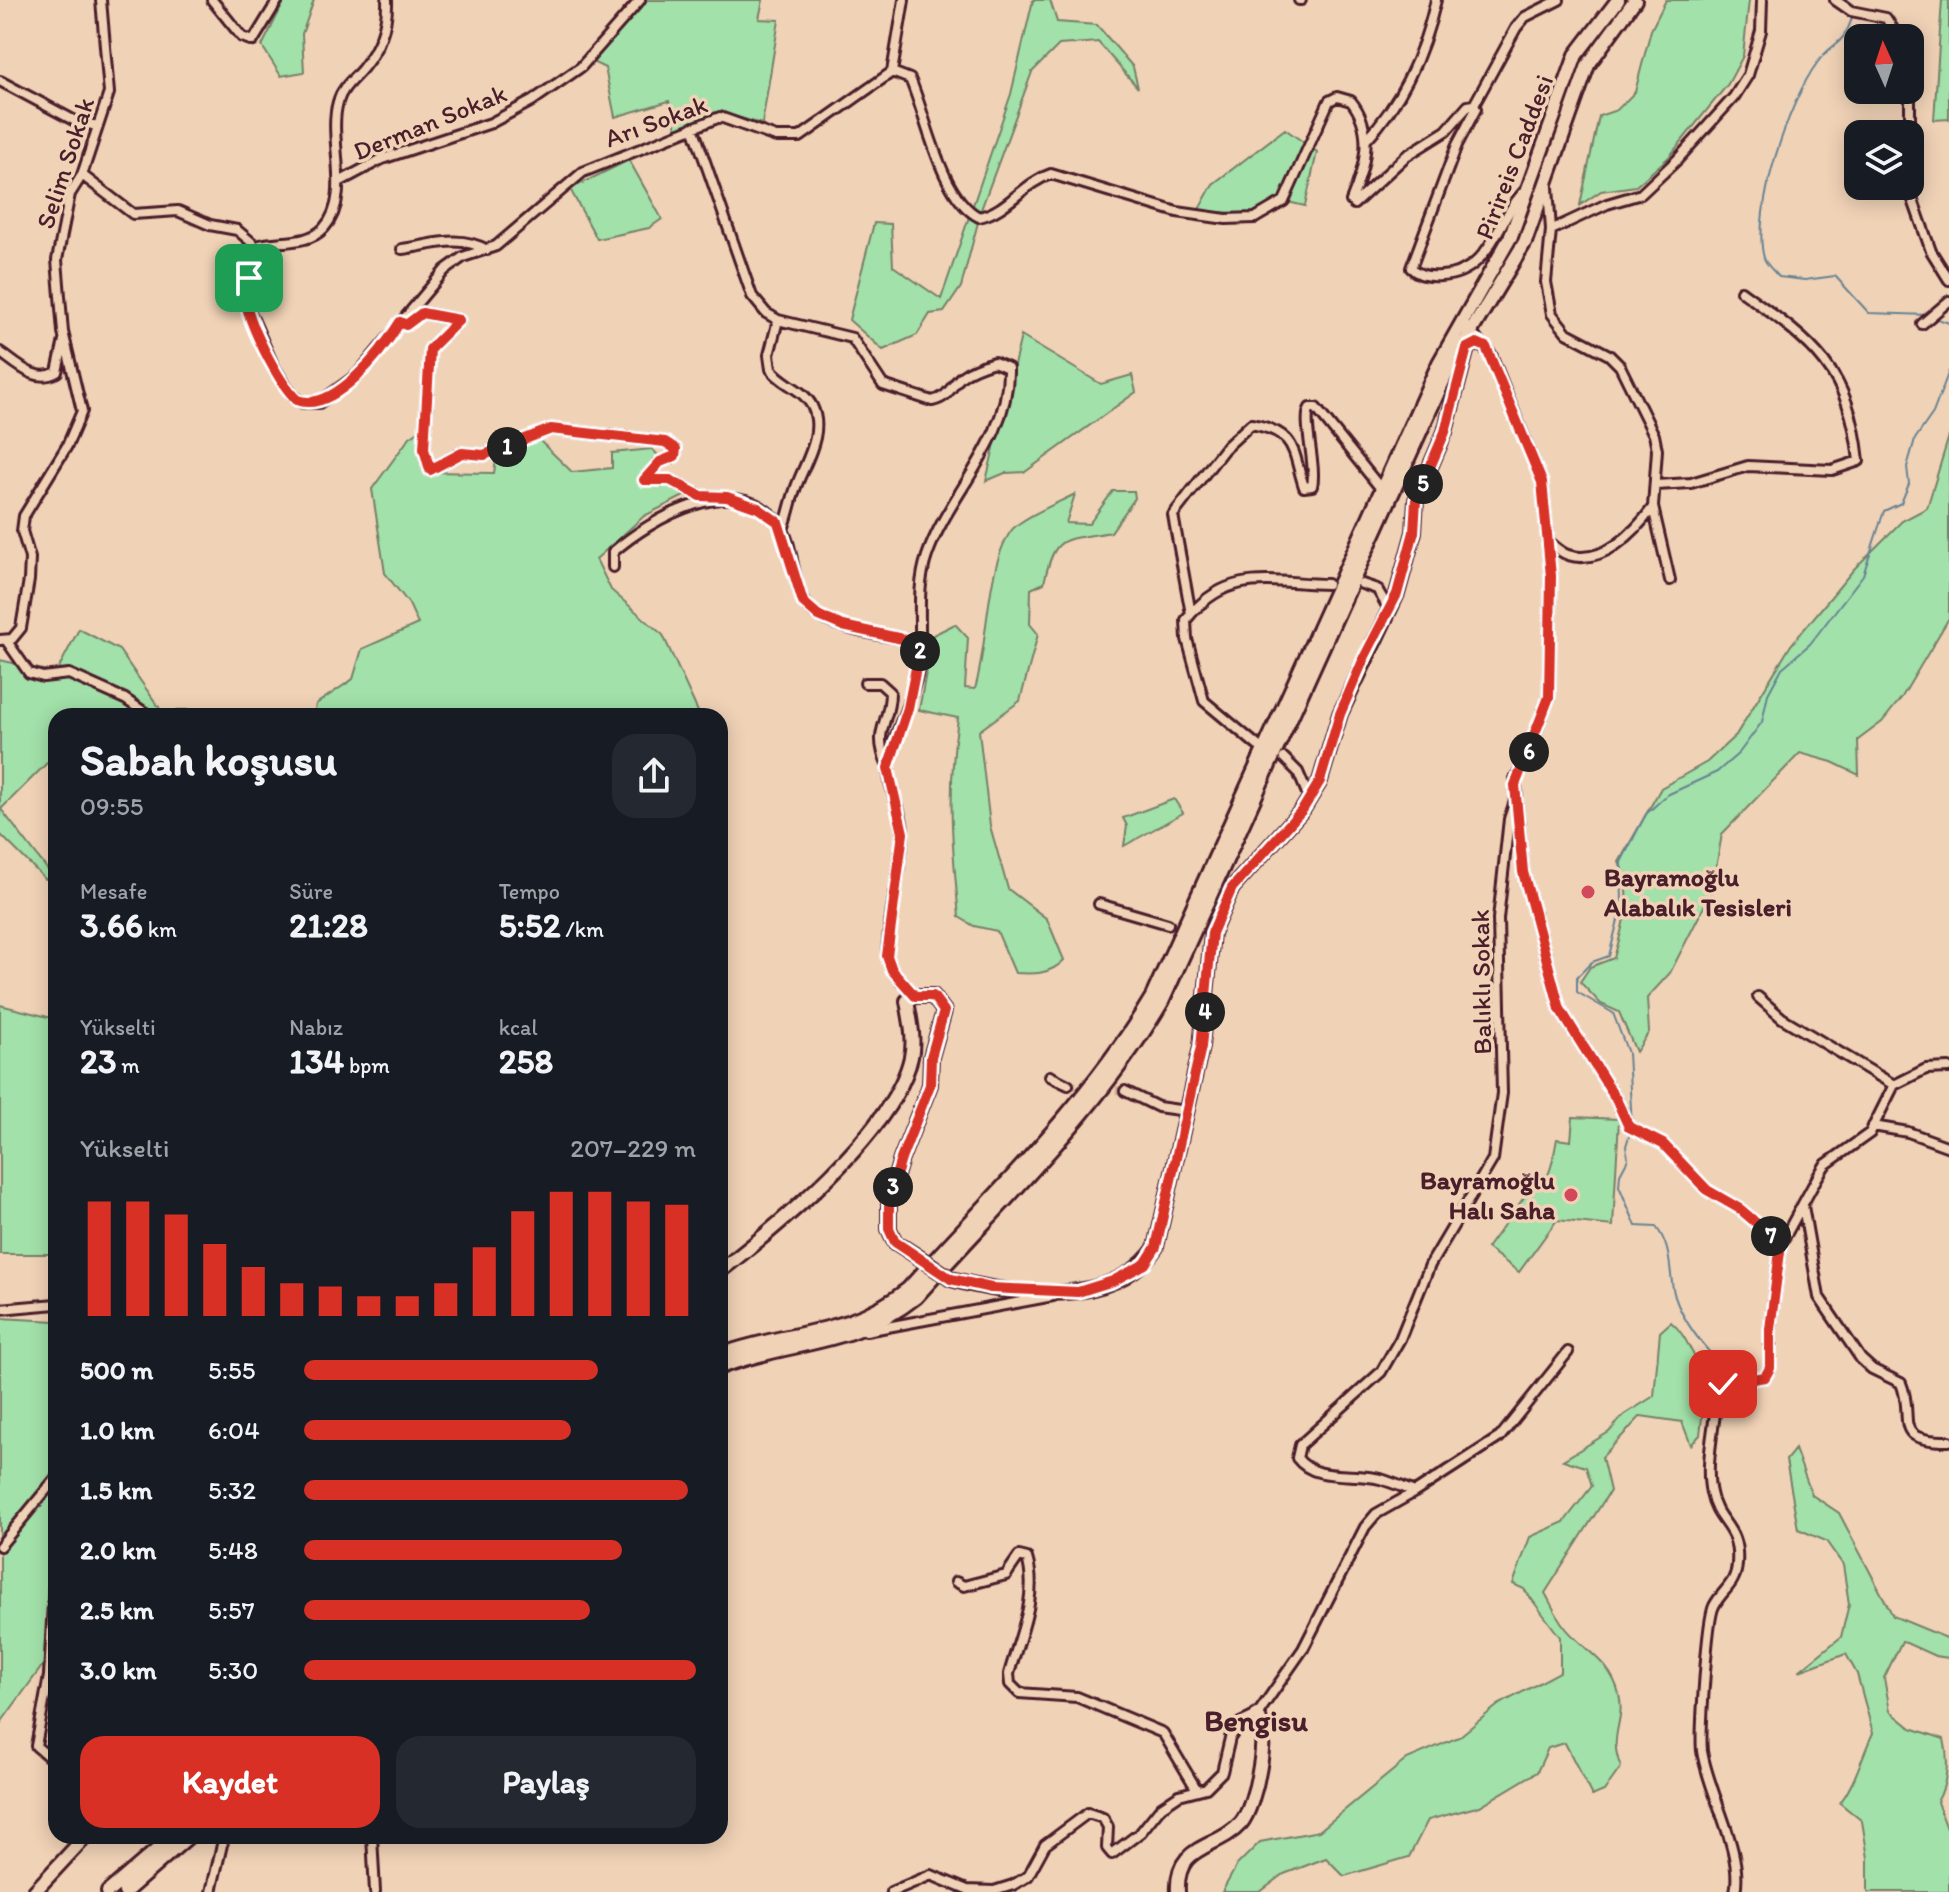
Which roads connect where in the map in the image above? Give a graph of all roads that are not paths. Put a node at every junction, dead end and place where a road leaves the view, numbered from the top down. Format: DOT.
graph roads {
  1 [pos="101,0"];
  2 [pos="212,0"];
  3 [pos="278,0"];
  4 [pos="387,0"];
  5 [pos="640,0"];
  6 [pos="904,0"];
  7 [pos="1436,0"];
  8 [pos="1559,0"];
  9 [pos="1618,0"];
  10 [pos="1635,0"];
  11 [pos="1762,0"];
  12 [pos="1835,0"];
  13 [pos="1890,24"];
  14 [pos="892,72"];
  15 [pos="0,81"];
  16 [pos="1474,105"];
  17 [pos="98,126"];
  18 [pos="693,127"];
  19 [pos="1366,140"];
  20 [pos="82,175"];
  21 [pos="339,182"];
  22 [pos="1548,184"];
  23 [pos="1528,188"];
  24 [pos="1913,200"];
  25 [pos="1551,230"];
  26 [pos="256,246"];
  27 [pos="402,249"];
  28 [pos="487,250"];
  29 [pos="1949,280"];
  30 [pos="1741,291"];
  31 [pos="1949,301"];
  32 [pos="1928,319"];
  33 [pos="778,320"];
  34 [pos="400,322"];
  35 [pos="1469,333"];
  36 [pos="65,338"];
  37 [pos="0,352"];
  38 [pos="1656,485"];
  39 [pos="1382,490"];
  40 [pos="727,497"];
  41 [pos="1653,507"];
  42 [pos="782,533"];
  43 [pos="1547,540"];
  44 [pos="613,567"];
  45 [pos="1670,580"];
  46 [pos="1327,584"];
  47 [pos="1362,584"];
  48 [pos="1390,611"];
  49 [pos="1191,614"];
  50 [pos="3,640"];
  51 [pos="921,643"];
  52 [pos="865,683"];
  53 [pos="138,708"];
  54 [pos="1258,746"];
  55 [pos="1284,758"];
  56 [pos="888,768"];
  57 [pos="1517,795"];
  58 [pos="1309,798"];
  59 [pos="1099,904"];
  60 [pos="1168,924"];
  61 [pos="915,996"];
  62 [pos="1758,997"];
  63 [pos="1949,1068"];
  64 [pos="1050,1076"];
  65 [pos="1068,1085"];
  66 [pos="1894,1085"];
  67 [pos="1125,1091"];
  68 [pos="1186,1111"];
  69 [pos="1873,1126"];
  70 [pos="1949,1147"];
  71 [pos="1803,1205"];
  72 [pos="1781,1244"];
  73 [pos="728,1265"];
  74 [pos="1069,1292"];
  75 [pos="48,1305"];
  76 [pos="0,1309"];
  77 [pos="859,1332"];
  78 [pos="1568,1352"];
  79 [pos="728,1353"];
  80 [pos="728,1365"];
  81 [pos="1949,1441"];
  82 [pos="48,1488"];
  83 [pos="1415,1492"];
  84 [pos="0,1546"];
  85 [pos="956,1582"];
  86 [pos="48,1680"];
  87 [pos="1257,1715"];
  88 [pos="48,1756"];
  89 [pos="1197,1790"];
  90 [pos="79,1844"];
  91 [pos="164,1844"];
  92 [pos="180,1844"];
  93 [pos="222,1844"];
  94 [pos="372,1844"];
  95 [pos="34,1892"];
  96 [pos="108,1892"];
  97 [pos="125,1892"];
  98 [pos="211,1892"];
  99 [pos="375,1892"];
  100 [pos="891,1892"];
  101 [pos="1178,1892"];
  102 [pos="1735,1892"];
  1 -- 17 [label="street, Selim Sokak"];
  2 -- 3 [label="street"];
  4 -- 21 [label="street"];
  5 -- 21 [label="street, Derman Sokak"];
  6 -- 14 [label="street"];
  7 -- 19 [label="street"];
  8 -- 16 [label="street"];
  9 -- 23 [label="main road, Pirireis Caddesi"];
  10 -- 22 [label="main road, Pirireis Caddesi"];
  11 -- 25 [label="street"];
  12 -- 13 [label="street"];
  14 -- 18 [label="street, Arı Sokak"];
  14 -- 19 [label="street"];
  15 -- 17 [label="street"];
  16 -- 19 [label="street"];
  16 -- 23 [label="street"];
  17 -- 20 [label="street, Selim Sokak"];
  18 -- 28 [label="street, Arı Sokak"];
  18 -- 33 [label="street"];
  20 -- 26 [label="street"];
  20 -- 36 [label="street, Selim Sokak"];
  21 -- 26 [label="street"];
  22 -- 23 [label="street"];
  22 -- 25 [label="street"];
  22 -- 35 [label="main road, Pirireis Caddesi"];
  23 -- 35 [label="main road, Pirireis Caddesi"];
  24 -- 29 [label="street"];
  25 -- 38 [label="street"];
  26 -- 34 [label="street, Arı Sokak"];
  27 -- 28 [label="street"];
  28 -- 34 [label="street, Arı Sokak"];
  30 -- 38 [label="street"];
  31 -- 32 [label="street"];
  33 -- 42 [label="street"];
  33 -- 51 [label="street"];
  34 -- 40 [label="street"];
  35 -- 39 [label="main road"];
  35 -- 43 [label="street, Balıklı Sokak"];
  35 -- 48 [label="main road"];
  35 -- 77 [label="main road"];
  36 -- 37 [label="street"];
  36 -- 50 [label="street, Selim Sokak"];
  38 -- 41 [label="street"];
  39 -- 49 [label="street"];
  39 -- 79 [label="main road"];
  40 -- 42 [label="street"];
  40 -- 44 [label="street"];
  41 -- 43 [label="street"];
  41 -- 45 [label="street"];
  42 -- 51 [label="street"];
  43 -- 57 [label="street, Balıklı Sokak"];
  46 -- 49 [label="street"];
  47 -- 48 [label="street"];
  48 -- 58 [label="main road"];
  49 -- 54 [label="street"];
  50 -- 53 [label="street"];
  51 -- 56 [label="street"];
  52 -- 56 [label="street"];
  55 -- 58 [label="street"];
  56 -- 61 [label="street"];
  57 -- 72 [label="street, Balıklı Sokak"];
  57 -- 83 [label="street, Balıklı Sokak"];
  58 -- 68 [label="main road"];
  59 -- 60 [label="street"];
  61 -- 73 [label="main road"];
  61 -- 74 [label="main road, bridge"];
  62 -- 66 [label="street"];
  63 -- 66 [label="street"];
  64 -- 65 [label="street"];
  66 -- 69 [label="street"];
  67 -- 68 [label="street"];
  68 -- 74 [label="main road"];
  69 -- 70 [label="street"];
  69 -- 71 [label="street"];
  71 -- 72 [label="street"];
  71 -- 81 [label="street"];
  72 -- 102 [label="street"];
  74 -- 77 [label="street"];
  75 -- 76 [label="street"];
  77 -- 80 [label="main road"];
  78 -- 83 [label="street"];
  82 -- 84 [label="street"];
  83 -- 87 [label="street"];
  85 -- 89 [label="street"];
  86 -- 88 [label="street"];
  87 -- 89 [label="street"];
  87 -- 101 [label="main road"];
  89 -- 100 [label="street"];
  90 -- 95 [label="main road"];
  91 -- 96 [label="main road"];
  92 -- 97 [label="main road"];
  93 -- 98 [label="street"];
  94 -- 99 [label="street"];
}
